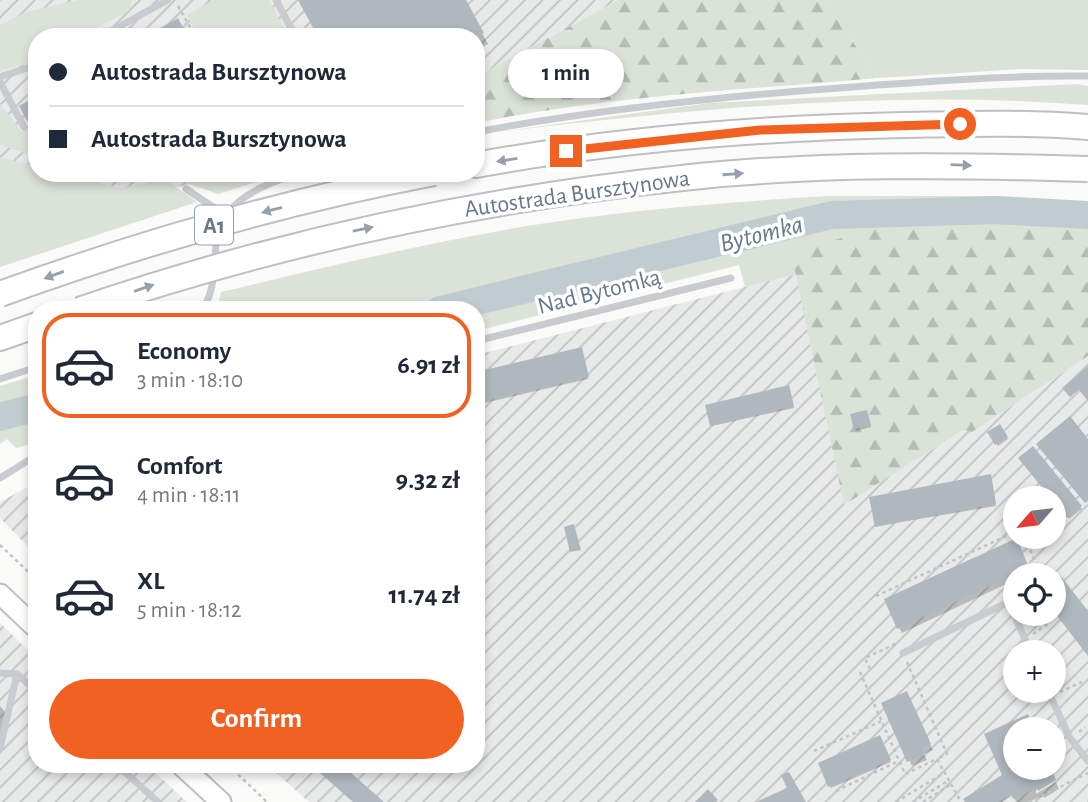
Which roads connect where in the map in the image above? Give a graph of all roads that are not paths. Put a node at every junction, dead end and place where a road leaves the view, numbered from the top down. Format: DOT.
graph roads {
  1 [pos="168,0"];
  2 [pos="276,0"];
  3 [pos="117,28"];
  4 [pos="291,28"];
  5 [pos="28,69"];
  6 [pos="1088,76"];
  7 [pos="0,80"];
  8 [pos="24,127"];
  9 [pos="1088,127"];
  10 [pos="485,130"];
  11 [pos="485,164"];
  12 [pos="1088,169"];
  13 [pos="277,182"];
  14 [pos="391,182"];
  15 [pos="186,189"];
  16 [pos="226,216"];
  17 [pos="731,278"];
  18 [pos="0,295"];
  19 [pos="106,301"];
  20 [pos="206,301"];
  21 [pos="28,328"];
  22 [pos="0,338"];
  23 [pos="485,339"];
  24 [pos="28,370"];
  25 [pos="0,379"];
  26 [pos="28,461"];
  27 [pos="0,478"];
  28 [pos="1,597"];
  29 [pos="1003,605"];
  30 [pos="28,621"];
  31 [pos="903,653"];
  32 [pos="0,673"];
  33 [pos="17,674"];
  34 [pos="28,684"];
  35 [pos="1053,703"];
  36 [pos="0,747"];
  37 [pos="1088,761"];
  38 [pos="126,773"];
  39 [pos="189,773"];
  40 [pos="158,802"];
  41 [pos="220,802"];
  1 -- 3 [label="lane"];
  2 -- 4 [label="lane"];
  5 -- 7 [label="lane"];
  6 -- 10 [label="lane"];
  7 -- 8 [label="lane"];
  9 -- 11 [label="highway, Autostrada Bursztynowa, one-way"];
  19 -- 12 [label="highway, Autostrada Bursztynowa / A1, one-way, bridge"];
  13 -- 16 [label="lane"];
  14 -- 18 [label="highway, Autostrada Bursztynowa / A1, one-way, bridge"];
  15 -- 16 [label="lane"];
  16 -- 20 [label="lane"];
  17 -- 23 [label="lane, Nad Bytomką"];
  21 -- 22 [label="highway"];
  24 -- 25 [label="lane"];
  26 -- 27 [label="lane"];
  28 -- 30 [label="main road"];
  29 -- 31 [label="lane"];
  32 -- 33 [label="lane"];
  33 -- 34 [label="lane"];
  33 -- 36 [label="lane"];
  35 -- 37 [label="lane"];
  38 -- 40 [label="lane"];
  39 -- 41 [label="main road"];
}
